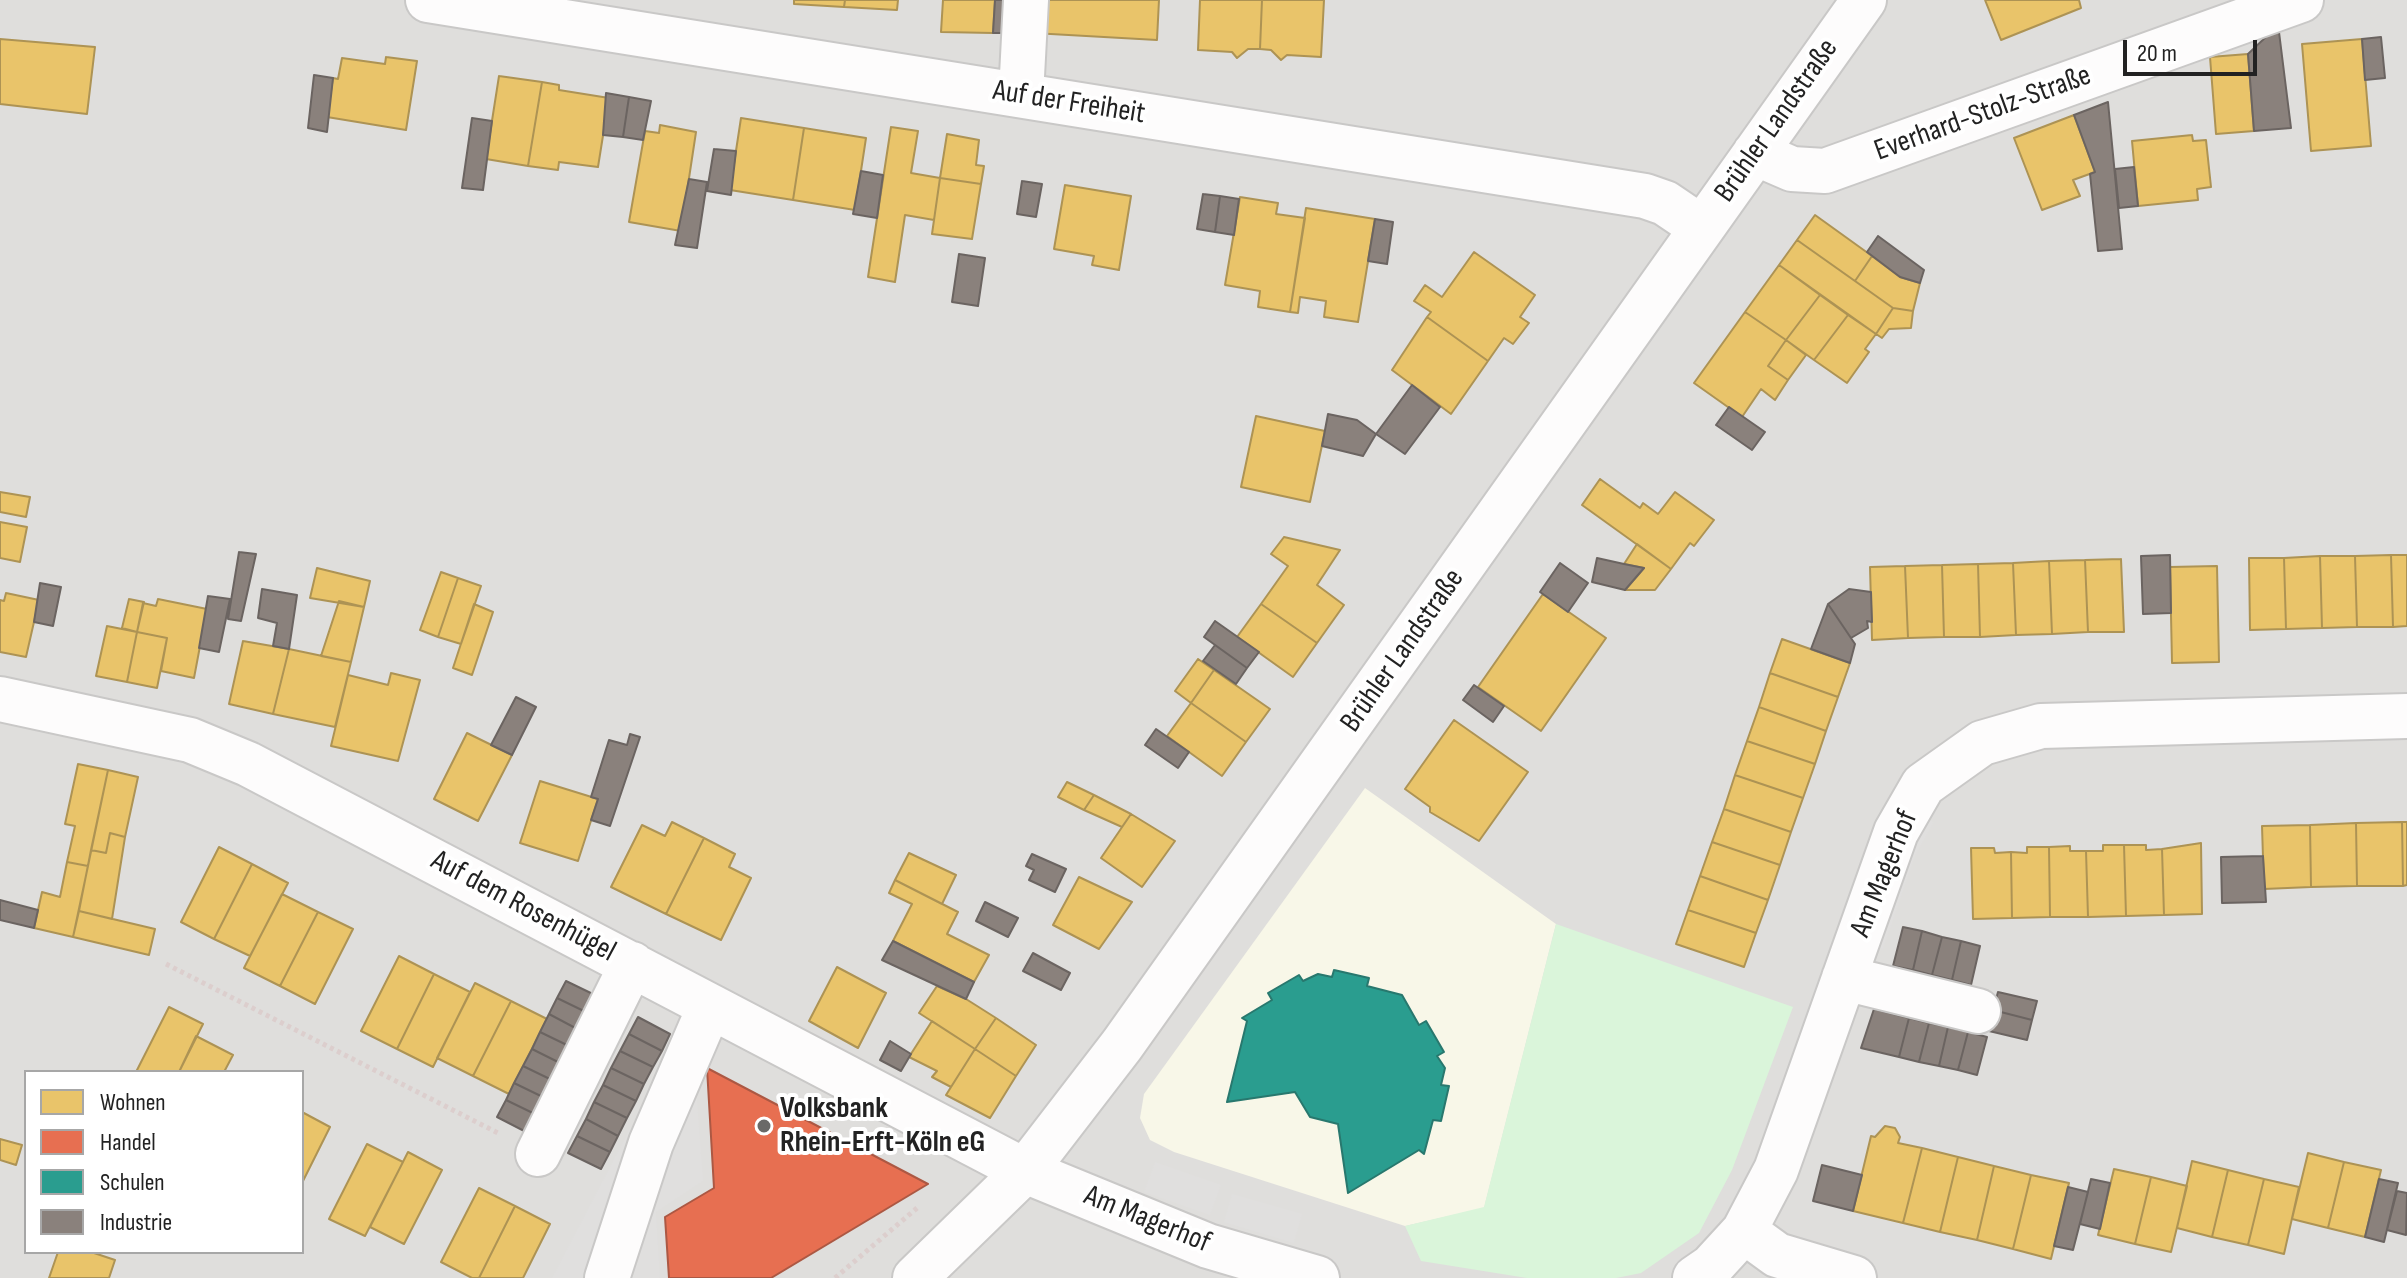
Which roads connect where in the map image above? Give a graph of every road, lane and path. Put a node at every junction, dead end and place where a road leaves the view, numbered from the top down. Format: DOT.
graph roads {
  1 [pos="428,0"];
  2 [pos="1026,0"];
  3 [pos="1864,0"];
  4 [pos="2301,0"];
  5 [pos="1021,95"];
  6 [pos="1755,153"];
  7 [pos="1702,228"];
  8 [pos="0,699"];
  9 [pos="2407,716"];
  10 [pos="166,964"];
  11 [pos="632,964"];
  12 [pos="1844,978"];
  13 [pos="710,1006"];
  14 [pos="1978,1011"];
  15 [pos="538,1154"];
  16 [pos="1025,1171"];
  17 [pos="925,1201"];
  18 [pos="1744,1231"];
  19 [pos="607,1278"];
  20 [pos="835,1278"];
  21 [pos="915,1278"];
  22 [pos="1317,1278"];
  23 [pos="1695,1278"];
  24 [pos="1854,1278"];
  1 -- 5 [label="street, Auf der Freiheit"];
  2 -- 5 [label="street"];
  3 -- 6 [label="street, Brühler Landstraße"];
  4 -- 6 [label="street, Everhard-Stolz-Straße"];
  5 -- 7 [label="street, Auf der Freiheit"];
  6 -- 7 [label="street, Brühler Landstraße"];
  7 -- 16 [label="street, Brühler Landstraße"];
  8 -- 11 [label="street, Auf dem Rosenhügel"];
  9 -- 12 [label="street, Am Magerhof"];
  10 -- 15 [label="path"];
  11 -- 13 [label="street, Auf dem Rosenhügel"];
  11 -- 15 [label="street"];
  12 -- 14 [label="street"];
  12 -- 18 [label="street, Am Magerhof"];
  13 -- 16 [label="street, Auf dem Rosenhügel"];
  13 -- 19 [label="street"];
  16 -- 21 [label="street, Brühler Landstraße"];
  16 -- 22 [label="street, Am Magerhof"];
  17 -- 20 [label="path"];
  18 -- 23 [label="street, Am Magerhof"];
  18 -- 24 [label="street"];
}
